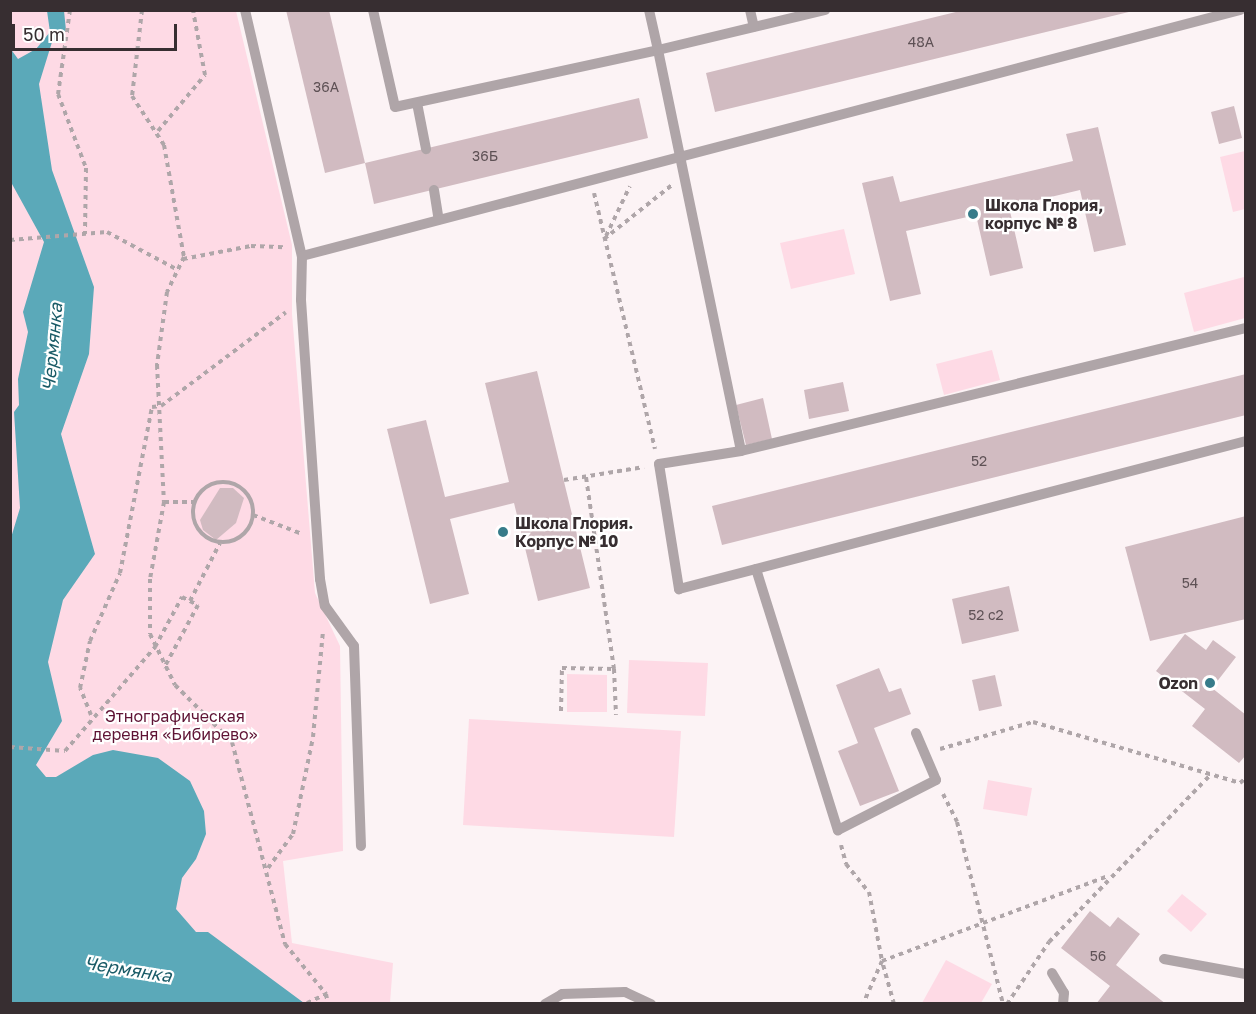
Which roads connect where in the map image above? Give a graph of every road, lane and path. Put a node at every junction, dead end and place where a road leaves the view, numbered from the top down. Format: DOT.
graph roads {
  1 [pos="70,10"];
  2 [pos="141,10"];
  3 [pos="193,10"];
  4 [pos="245,10"];
  5 [pos="373,10"];
  6 [pos="650,10"];
  7 [pos="750,10"];
  8 [pos="825,10"];
  9 [pos="1240,10"];
  10 [pos="754,27"];
  11 [pos="658,50"];
  12 [pos="417,103"];
  13 [pos="158,131"];
  14 [pos="426,148"];
  15 [pos="680,154"];
  16 [pos="640,165"];
  17 [pos="684,175"];
  18 [pos="591,178"];
  19 [pos="434,190"];
  20 [pos="439,220"];
  21 [pos="86,234"];
  22 [pos="604,239"];
  23 [pos="10,240"];
  24 [pos="301,251"];
  25 [pos="183,259"];
  26 [pos="178,270"];
  27 [pos="301,300"];
  28 [pos="1245,328"];
  29 [pos="161,406"];
  30 [pos="1245,441"];
  31 [pos="741,451"];
  32 [pos="659,464"];
  33 [pos="586,476"];
  34 [pos="564,480"];
  35 [pos="164,502"];
  36 [pos="194,502"];
  37 [pos="253,515"];
  38 [pos="303,535"];
  39 [pos="220,543"];
  40 [pos="756,569"];
  41 [pos="190,601"];
  42 [pos="325,606"];
  43 [pos="155,647"];
  44 [pos="164,668"];
  45 [pos="614,669"];
  46 [pos="561,711"];
  47 [pos="91,715"];
  48 [pos="616,715"];
  49 [pos="916,733"];
  50 [pos="10,747"];
  51 [pos="925,753"];
  52 [pos="1210,775"];
  53 [pos="1245,778"];
  54 [pos="936,780"];
  55 [pos="838,830"];
  56 [pos="361,846"];
  57 [pos="268,868"];
  58 [pos="1107,877"];
  59 [pos="983,923"];
  60 [pos="1164,959"];
  61 [pos="882,961"];
  62 [pos="1052,973"];
  63 [pos="1245,974"];
  64 [pos="326,994"];
  65 [pos="307,1003"];
  66 [pos="328,1004"];
  67 [pos="545,1004"];
  68 [pos="651,1004"];
  69 [pos="863,1004"];
  70 [pos="894,1004"];
  71 [pos="1005,1004"];
  72 [pos="1063,1004"];
  1 -- 21 [label="path"];
  2 -- 13 [label="path"];
  3 -- 13 [label="path"];
  4 -- 24 [label="lane"];
  5 -- 12 [label="lane"];
  6 -- 11 [label="lane"];
  7 -- 10 [label="lane"];
  8 -- 10 [label="lane"];
  9 -- 15 [label="lane"];
  10 -- 11 [label="lane"];
  11 -- 12 [label="lane"];
  11 -- 15 [label="lane"];
  12 -- 14 [label="lane"];
  13 -- 25 [label="path"];
  15 -- 16 [label="lane"];
  15 -- 17 [label="lane"];
  16 -- 18 [label="lane"];
  16 -- 22 [label="path"];
  17 -- 22 [label="path"];
  17 -- 31 [label="lane"];
  18 -- 20 [label="lane"];
  18 -- 22 [label="path"];
  19 -- 20 [label="lane"];
  20 -- 24 [label="lane"];
  21 -- 23 [label="path"];
  21 -- 26 [label="path"];
  22 -- 32 [label="path"];
  24 -- 25 [label="path"];
  24 -- 27 [label="lane"];
  25 -- 26 [label="path"];
  26 -- 29 [label="path"];
  27 -- 29 [label="path"];
  27 -- 42 [label="lane"];
  28 -- 31 [label="lane"];
  29 -- 35 [label="path"];
  29 -- 47 [label="path"];
  30 -- 40 [label="lane"];
  31 -- 32 [label="lane"];
  32 -- 33 [label="path"];
  32 -- 40 [label="lane"];
  33 -- 34 [label="path"];
  33 -- 45 [label="path"];
  35 -- 36 [label="path"];
  35 -- 43 [label="path"];
  36 -- 37 [label="path"];
  36 -- 39 [label="path"];
  37 -- 38 [label="path"];
  37 -- 39 [label="path"];
  39 -- 41 [label="path"];
  40 -- 55 [label="lane"];
  41 -- 43 [label="path"];
  41 -- 44 [label="path"];
  42 -- 56 [label="lane"];
  42 -- 57 [label="path"];
  43 -- 44 [label="path"];
  43 -- 47 [label="path"];
  44 -- 57 [label="path"];
  45 -- 46 [label="path"];
  45 -- 48 [label="path"];
  47 -- 50 [label="path"];
  49 -- 51 [label="lane"];
  51 -- 52 [label="path"];
  51 -- 54 [label="lane"];
  52 -- 53 [label="path"];
  52 -- 58 [label="path"];
  54 -- 55 [label="lane"];
  54 -- 59 [label="path"];
  55 -- 61 [label="path"];
  57 -- 64 [label="path"];
  58 -- 59 [label="path"];
  58 -- 71 [label="path"];
  59 -- 61 [label="path"];
  59 -- 71 [label="path"];
  60 -- 63 [label="lane"];
  61 -- 69 [label="path"];
  61 -- 70 [label="path"];
  62 -- 72 [label="lane"];
  64 -- 65 [label="path"];
  64 -- 66 [label="path"];
  67 -- 68 [label="lane"];
}
